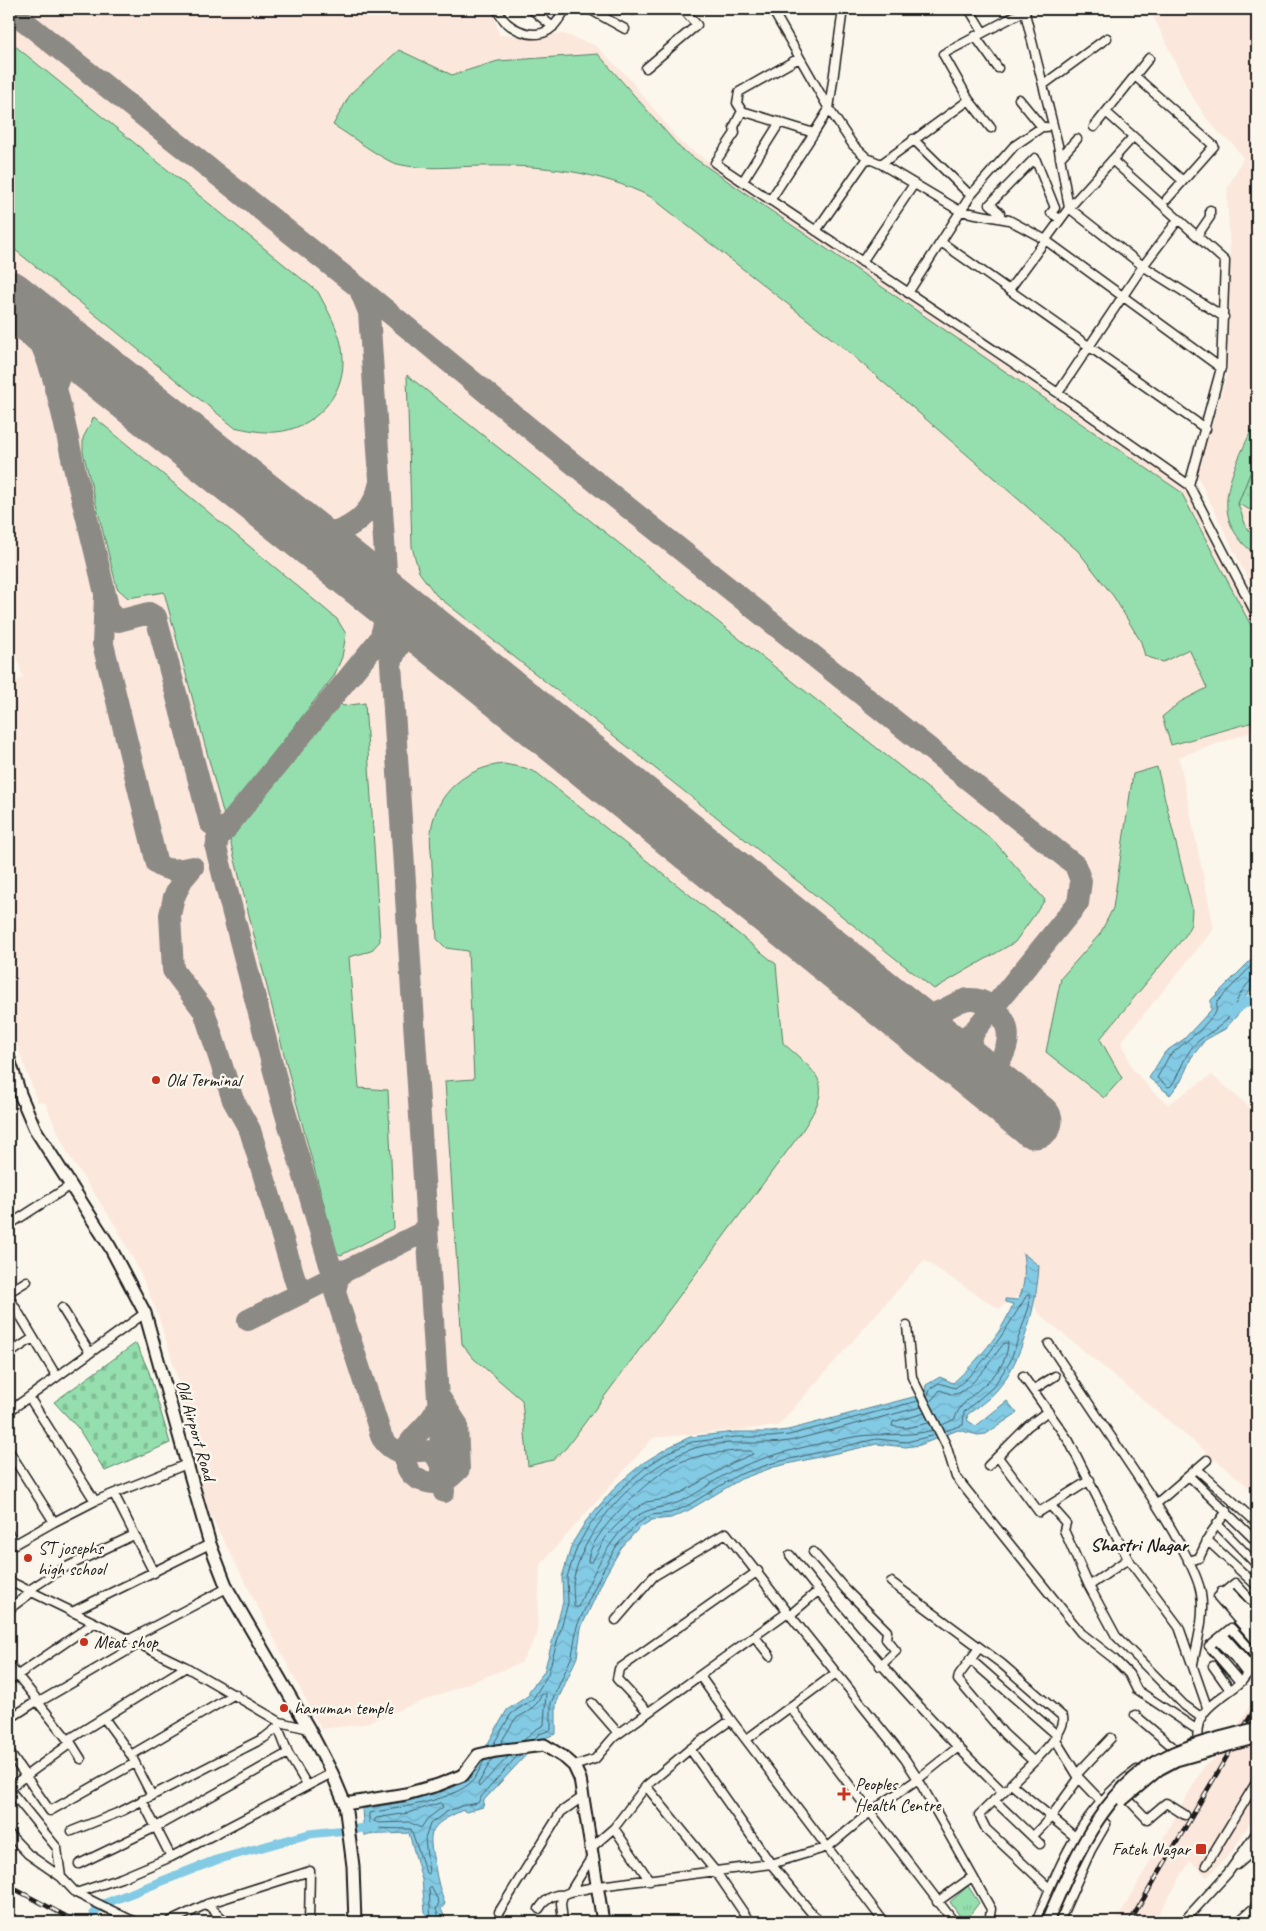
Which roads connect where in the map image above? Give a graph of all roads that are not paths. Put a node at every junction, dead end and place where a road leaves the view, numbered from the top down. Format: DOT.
graph roads {
  1 [pos="497,9"];
  2 [pos="531,9"];
  3 [pos="566,9"];
  4 [pos="589,9"];
  5 [pos="683,9"];
  6 [pos="772,9"];
  7 [pos="843,9"];
  8 [pos="969,9"];
  9 [pos="1026,10"];
  10 [pos="553,27"];
  11 [pos="625,29"];
  12 [pos="984,32"];
  13 [pos="975,36"];
  14 [pos="1106,38"];
  15 [pos="798,58"];
  16 [pos="1149,58"];
  17 [pos="646,68"];
  18 [pos="998,68"];
  19 [pos="1135,76"];
  20 [pos="1043,85"];
  21 [pos="1020,99"];
  22 [pos="969,100"];
  23 [pos="829,109"];
  24 [pos="742,111"];
  25 [pos="1106,112"];
  26 [pos="780,122"];
  27 [pos="1052,126"];
  28 [pos="1042,127"];
  29 [pos="1094,127"];
  30 [pos="991,128"];
  31 [pos="814,133"];
  32 [pos="1133,137"];
  33 [pos="912,139"];
  34 [pos="1077,139"];
  35 [pos="867,158"];
  36 [pos="1060,158"];
  37 [pos="1112,160"];
  38 [pos="881,164"];
  39 [pos="743,181"];
  40 [pos="1183,181"];
  41 [pos="914,184"];
  42 [pos="967,192"];
  43 [pos="771,199"];
  44 [pos="1167,199"];
  45 [pos="1069,208"];
  46 [pos="1210,210"];
  47 [pos="960,211"];
  48 [pos="1000,218"];
  49 [pos="1060,219"];
  50 [pos="1178,220"];
  51 [pos="816,231"];
  52 [pos="1197,236"];
  53 [pos="1044,239"];
  54 [pos="941,242"];
  55 [pos="862,262"];
  56 [pos="1143,266"];
  57 [pos="1009,290"];
  58 [pos="908,293"];
  59 [pos="1122,298"];
  60 [pos="1224,317"];
  61 [pos="1090,347"];
  62 [pos="1221,368"];
  63 [pos="1058,393"];
  64 [pos="1206,429"];
  65 [pos="1188,485"];
  66 [pos="1257,616"];
  67 [pos="9,1059"];
  68 [pos="72,1185"];
  69 [pos="9,1225"];
  70 [pos="27,1281"];
  71 [pos="9,1292"];
  72 [pos="9,1298"];
  73 [pos="62,1308"];
  74 [pos="145,1314"];
  75 [pos="907,1326"];
  76 [pos="33,1338"];
  77 [pos="1049,1344"];
  78 [pos="90,1353"];
  79 [pos="9,1354"];
  80 [pos="1023,1376"];
  81 [pos="1055,1376"];
  82 [pos="57,1377"];
  83 [pos="1033,1390"];
  84 [pos="29,1397"];
  85 [pos="9,1411"];
  86 [pos="1048,1412"];
  87 [pos="9,1451"];
  88 [pos="998,1456"];
  89 [pos="1207,1460"];
  90 [pos="187,1464"];
  91 [pos="988,1466"];
  92 [pos="1197,1470"];
  93 [pos="1189,1476"];
  94 [pos="1090,1480"];
  95 [pos="114,1494"];
  96 [pos="95,1501"];
  97 [pos="1156,1504"];
  98 [pos="1050,1505"];
  99 [pos="1227,1511"];
  100 [pos="54,1522"];
  101 [pos="1257,1522"];
  102 [pos="1217,1524"];
  103 [pos="9,1534"];
  104 [pos="134,1535"];
  105 [pos="1207,1540"];
  106 [pos="1257,1542"];
  107 [pos="210,1544"];
  108 [pos="813,1552"];
  109 [pos="790,1555"];
  110 [pos="1128,1559"];
  111 [pos="1188,1561"];
  112 [pos="1257,1565"];
  113 [pos="758,1571"];
  114 [pos="154,1573"];
  115 [pos="9,1581"];
  116 [pos="891,1582"];
  117 [pos="1089,1586"];
  118 [pos="1257,1586"];
  119 [pos="227,1588"];
  120 [pos="31,1591"];
  121 [pos="818,1591"];
  122 [pos="1224,1591"];
  123 [pos="1257,1607"];
  124 [pos="9,1609"];
  125 [pos="72,1612"];
  126 [pos="789,1614"];
  127 [pos="616,1620"];
  128 [pos="1257,1620"];
  129 [pos="94,1623"];
  130 [pos="1257,1632"];
  131 [pos="1224,1635"];
  132 [pos="754,1637"];
  133 [pos="128,1640"];
  134 [pos="1217,1640"];
  135 [pos="1257,1642"];
  136 [pos="139,1644"];
  137 [pos="979,1648"];
  138 [pos="770,1656"];
  139 [pos="1257,1658"];
  140 [pos="970,1660"];
  141 [pos="9,1665"];
  142 [pos="880,1666"];
  143 [pos="1212,1666"];
  144 [pos="186,1667"];
  145 [pos="1192,1668"];
  146 [pos="1249,1671"];
  147 [pos="836,1673"];
  148 [pos="16,1675"];
  149 [pos="700,1676"];
  150 [pos="9,1681"];
  151 [pos="1240,1682"];
  152 [pos="1230,1690"];
  153 [pos="235,1694"];
  154 [pos="39,1702"];
  155 [pos="592,1703"];
  156 [pos="1207,1706"];
  157 [pos="790,1707"];
  158 [pos="648,1712"];
  159 [pos="1135,1715"];
  160 [pos="104,1718"];
  161 [pos="1202,1718"];
  162 [pos="9,1719"];
  163 [pos="731,1720"];
  164 [pos="279,1724"];
  165 [pos="309,1728"];
  166 [pos="1257,1728"];
  167 [pos="1196,1730"];
  168 [pos="618,1733"];
  169 [pos="1257,1736"];
  170 [pos="1056,1738"];
  171 [pos="1111,1738"];
  172 [pos="747,1739"];
  173 [pos="69,1742"];
  174 [pos="957,1748"];
  175 [pos="1174,1748"];
  176 [pos="690,1749"];
  177 [pos="9,1752"];
  178 [pos="288,1753"];
  179 [pos="131,1755"];
  180 [pos="81,1759"];
  181 [pos="1033,1761"];
  182 [pos="135,1763"];
  183 [pos="574,1766"];
  184 [pos="332,1774"];
  185 [pos="26,1776"];
  186 [pos="1078,1776"];
  187 [pos="918,1779"];
  188 [pos="1257,1781"];
  189 [pos="1011,1784"];
  190 [pos="307,1785"];
  191 [pos="646,1786"];
  192 [pos="1116,1786"];
  193 [pos="9,1789"];
  194 [pos="1002,1792"];
  195 [pos="152,1796"];
  196 [pos="584,1796"];
  197 [pos="142,1800"];
  198 [pos="994,1800"];
  199 [pos="1102,1801"];
  200 [pos="346,1808"];
  201 [pos="871,1811"];
  202 [pos="1092,1811"];
  203 [pos="1185,1815"];
  204 [pos="1051,1817"];
  205 [pos="156,1826"];
  206 [pos="614,1828"];
  207 [pos="72,1831"];
  208 [pos="1257,1832"];
  209 [pos="9,1834"];
  210 [pos="1033,1836"];
  211 [pos="1074,1836"];
  212 [pos="1040,1844"];
  213 [pos="828,1847"];
  214 [pos="1257,1848"];
  215 [pos="592,1851"];
  216 [pos="171,1857"];
  217 [pos="79,1864"];
  218 [pos="771,1864"];
  219 [pos="1206,1865"];
  220 [pos="716,1872"];
  221 [pos="1228,1873"];
  222 [pos="61,1876"];
  223 [pos="972,1877"];
  224 [pos="650,1881"];
  225 [pos="599,1886"];
  226 [pos="1049,1888"];
  227 [pos="78,1894"];
  228 [pos="566,1894"];
  229 [pos="937,1902"];
  230 [pos="207,1904"];
  231 [pos="1257,1905"];
  232 [pos="539,1909"];
  233 [pos="499,1912"];
  234 [pos="749,1921"];
  235 [pos="135,1922"];
  236 [pos="169,1922"];
  237 [pos="226,1922"];
  238 [pos="309,1922"];
  239 [pos="355,1922"];
  240 [pos="563,1922"];
  241 [pos="603,1922"];
  242 [pos="739,1922"];
  243 [pos="819,1922"];
  244 [pos="884,1922"];
  245 [pos="954,1922"];
  246 [pos="989,1922"];
  247 [pos="1036,1922"];
  248 [pos="1047,1922"];
  249 [pos="1053,1922"];
  250 [pos="1059,1922"];
  251 [pos="1183,1922"];
  252 [pos="1238,1922"];
  1 -- 10 [label="street"];
  2 -- 10 [label="street"];
  3 -- 10 [label="street"];
  4 -- 11 [label="street"];
  5 -- 17 [label="street"];
  6 -- 15 [label="street"];
  7 -- 23 [label="street"];
  8 -- 12 [label="street"];
  9 -- 12 [label="street"];
  9 -- 20 [label="street"];
  12 -- 13 [label="street"];
  13 -- 18 [label="street"];
  13 -- 22 [label="street"];
  14 -- 20 [label="street"];
  15 -- 23 [label="street"];
  15 -- 24 [label="street"];
  16 -- 19 [label="street"];
  19 -- 25 [label="street"];
  19 -- 40 [label="street"];
  20 -- 27 [label="street"];
  21 -- 28 [label="street"];
  22 -- 30 [label="street"];
  22 -- 33 [label="street"];
  23 -- 31 [label="street"];
  23 -- 35 [label="street"];
  24 -- 26 [label="street"];
  24 -- 39 [label="street"];
  25 -- 29 [label="street"];
  25 -- 32 [label="street"];
  26 -- 31 [label="street"];
  26 -- 39 [label="street"];
  27 -- 28 [label="street"];
  27 -- 36 [label="street"];
  28 -- 47 [label="street"];
  31 -- 43 [label="street"];
  32 -- 37 [label="street"];
  32 -- 40 [label="street"];
  33 -- 38 [label="street"];
  33 -- 42 [label="street"];
  34 -- 36 [label="street"];
  35 -- 38 [label="street"];
  35 -- 51 [label="street"];
  36 -- 45 [label="street"];
  37 -- 45 [label="street"];
  37 -- 50 [label="street"];
  38 -- 41 [label="street"];
  39 -- 43 [label="street"];
  40 -- 44 [label="street"];
  41 -- 47 [label="street"];
  41 -- 55 [label="street"];
  43 -- 51 [label="street"];
  45 -- 49 [label="street"];
  45 -- 56 [label="street"];
  46 -- 52 [label="street"];
  47 -- 48 [label="street"];
  47 -- 54 [label="street"];
  48 -- 49 [label="street"];
  48 -- 53 [label="street"];
  49 -- 53 [label="street"];
  50 -- 52 [label="street"];
  50 -- 56 [label="street"];
  51 -- 55 [label="street"];
  52 -- 60 [label="street"];
  53 -- 57 [label="street"];
  53 -- 59 [label="street"];
  54 -- 57 [label="street"];
  54 -- 58 [label="street"];
  55 -- 58 [label="street"];
  56 -- 59 [label="street"];
  56 -- 60 [label="street"];
  57 -- 61 [label="street"];
  58 -- 63 [label="street"];
  59 -- 61 [label="street"];
  59 -- 62 [label="street"];
  60 -- 62 [label="street"];
  61 -- 63 [label="street"];
  61 -- 64 [label="street"];
  62 -- 64 [label="street"];
  63 -- 65 [label="street"];
  64 -- 65 [label="street"];
  65 -- 66 [label="street"];
  67 -- 68 [label="main road, Old Airport Road"];
  68 -- 69 [label="street"];
  68 -- 74 [label="main road, Old Airport Road"];
  70 -- 71 [label="street"];
  72 -- 76 [label="street"];
  73 -- 78 [label="street"];
  74 -- 78 [label="street"];
  74 -- 90 [label="main road, Old Airport Road"];
  75 -- 167 [label="street"];
  76 -- 79 [label="street"];
  76 -- 82 [label="street"];
  77 -- 97 [label="street"];
  78 -- 82 [label="street"];
  80 -- 83 [label="street"];
  81 -- 83 [label="street"];
  82 -- 84 [label="street"];
  83 -- 86 [label="street"];
  84 -- 85 [label="street"];
  84 -- 96 [label="street"];
  86 -- 88 [label="street"];
  86 -- 94 [label="street"];
  87 -- 100 [label="street"];
  88 -- 91 [label="street"];
  88 -- 98 [label="street"];
  89 -- 92 [label="street"];
  90 -- 95 [label="street"];
  90 -- 107 [label="main road, Old Airport Road"];
  92 -- 93 [label="street"];
  92 -- 101 [label="street"];
  93 -- 97 [label="street"];
  93 -- 99 [label="street"];
  94 -- 98 [label="street"];
  94 -- 110 [label="street"];
  95 -- 96 [label="street"];
  95 -- 104 [label="street"];
  96 -- 100 [label="street"];
  97 -- 111 [label="street"];
  98 -- 117 [label="street"];
  99 -- 102 [label="street"];
  99 -- 106 [label="street"];
  100 -- 103 [label="street"];
  102 -- 105 [label="street"];
  102 -- 112 [label="street"];
  104 -- 114 [label="street"];
  104 -- 120 [label="street"];
  105 -- 111 [label="street"];
  105 -- 118 [label="street"];
  107 -- 114 [label="street"];
  107 -- 119 [label="main road, Old Airport Road"];
  108 -- 142 [label="street"];
  109 -- 121 [label="street"];
  110 -- 117 [label="street"];
  110 -- 145 [label="street"];
  111 -- 145 [label="street"];
  113 -- 126 [label="street"];
  113 -- 127 [label="street"];
  113 -- 158 [label="street"];
  114 -- 125 [label="street"];
  115 -- 120 [label="street"];
  116 -- 137 [label="street"];
  117 -- 161 [label="street"];
  119 -- 133 [label="street"];
  119 -- 165 [label="main road, Old Airport Road"];
  120 -- 124 [label="street"];
  120 -- 125 [label="street"];
  121 -- 126 [label="street"];
  121 -- 142 [label="street"];
  122 -- 123 [label="street"];
  122 -- 128 [label="street"];
  122 -- 130 [label="street"];
  122 -- 135 [label="street"];
  125 -- 129 [label="street"];
  126 -- 132 [label="street"];
  126 -- 147 [label="street"];
  129 -- 133 [label="street"];
  129 -- 148 [label="street"];
  131 -- 134 [label="street"];
  131 -- 139 [label="street"];
  131 -- 146 [label="street"];
  132 -- 138 [label="street"];
  132 -- 149 [label="street"];
  133 -- 136 [label="street"];
  134 -- 146 [label="street"];
  134 -- 151 [label="street"];
  136 -- 144 [label="street"];
  136 -- 154 [label="street"];
  137 -- 140 [label="street"];
  137 -- 170 [label="street"];
  139 -- 146 [label="street"];
  140 -- 170 [label="street"];
  140 -- 181 [label="street"];
  141 -- 148 [label="street"];
  142 -- 174 [label="street"];
  143 -- 152 [label="street"];
  144 -- 153 [label="street"];
  144 -- 160 [label="street"];
  145 -- 156 [label="street"];
  146 -- 151 [label="street"];
  147 -- 157 [label="street"];
  147 -- 187 [label="street"];
  148 -- 150 [label="street"];
  148 -- 154 [label="street"];
  149 -- 158 [label="street"];
  149 -- 163 [label="street"];
  151 -- 152 [label="street"];
  152 -- 156 [label="street"];
  153 -- 164 [label="street"];
  153 -- 179 [label="street"];
  154 -- 162 [label="street"];
  154 -- 173 [label="street"];
  155 -- 168 [label="street"];
  156 -- 161 [label="street"];
  157 -- 172 [label="street"];
  157 -- 201 [label="street"];
  158 -- 168 [label="street"];
  159 -- 175 [label="street"];
  160 -- 173 [label="street"];
  160 -- 179 [label="street"];
  161 -- 167 [label="street"];
  163 -- 172 [label="street"];
  163 -- 176 [label="street"];
  164 -- 165 [label="street"];
  164 -- 178 [label="street"];
  164 -- 195 [label="street"];
  165 -- 184 [label="main road, Old Airport Road"];
  166 -- 248 [label="main road, bridge"];
  167 -- 175 [label="street"];
  168 -- 183 [label="street"];
  169 -- 249 [label="main road, bridge"];
  170 -- 181 [label="street"];
  170 -- 186 [label="street"];
  171 -- 186 [label="street"];
  172 -- 213 [label="street"];
  173 -- 180 [label="street"];
  173 -- 185 [label="street"];
  174 -- 187 [label="street"];
  174 -- 194 [label="street"];
  175 -- 192 [label="street"];
  176 -- 191 [label="street"];
  176 -- 218 [label="street"];
  177 -- 185 [label="street"];
  178 -- 190 [label="street"];
  178 -- 205 [label="street"];
  179 -- 182 [label="street"];
  181 -- 189 [label="street"];
  182 -- 185 [label="street"];
  182 -- 195 [label="street"];
  183 -- 196 [label="main road"];
  183 -- 200 [label="main road"];
  184 -- 190 [label="street"];
  184 -- 200 [label="main road, Old Airport Road"];
  185 -- 193 [label="street"];
  186 -- 199 [label="street"];
  186 -- 204 [label="street"];
  187 -- 201 [label="street"];
  187 -- 223 [label="street"];
  188 -- 219 [label="street"];
  189 -- 194 [label="street"];
  189 -- 204 [label="street"];
  190 -- 216 [label="street"];
  191 -- 206 [label="street"];
  191 -- 220 [label="street"];
  192 -- 199 [label="street"];
  192 -- 203 [label="street"];
  193 -- 222 [label="street"];
  194 -- 198 [label="street"];
  195 -- 197 [label="street"];
  196 -- 215 [label="main road"];
  196 -- 233 [label="street"];
  197 -- 205 [label="street"];
  197 -- 207 [label="street"];
  198 -- 210 [label="street"];
  198 -- 226 [label="street"];
  199 -- 202 [label="street"];
  200 -- 239 [label="main road, Old Airport Road"];
  201 -- 213 [label="street"];
  201 -- 229 [label="street"];
  202 -- 211 [label="street"];
  202 -- 250 [label="street"];
  204 -- 210 [label="street"];
  204 -- 211 [label="street"];
  205 -- 216 [label="street"];
  205 -- 217 [label="street"];
  206 -- 215 [label="street"];
  206 -- 224 [label="street"];
  208 -- 221 [label="street"];
  209 -- 222 [label="street"];
  210 -- 212 [label="street"];
  211 -- 226 [label="street"];
  213 -- 218 [label="street"];
  213 -- 244 [label="street"];
  214 -- 221 [label="street"];
  215 -- 225 [label="main road"];
  215 -- 228 [label="street"];
  216 -- 227 [label="street"];
  218 -- 220 [label="street"];
  218 -- 243 [label="street"];
  220 -- 224 [label="street"];
  220 -- 234 [label="street"];
  221 -- 251 [label="street"];
  222 -- 227 [label="street"];
  223 -- 229 [label="street"];
  223 -- 246 [label="street"];
  224 -- 225 [label="street"];
  225 -- 228 [label="street"];
  225 -- 241 [label="main road"];
  226 -- 247 [label="street"];
  227 -- 235 [label="street"];
  228 -- 232 [label="street"];
  228 -- 240 [label="street"];
  229 -- 245 [label="street"];
  230 -- 236 [label="street"];
  230 -- 237 [label="street"];
  230 -- 238 [label="street"];
  231 -- 252 [label="street"];
  234 -- 242 [label="street"];
}
